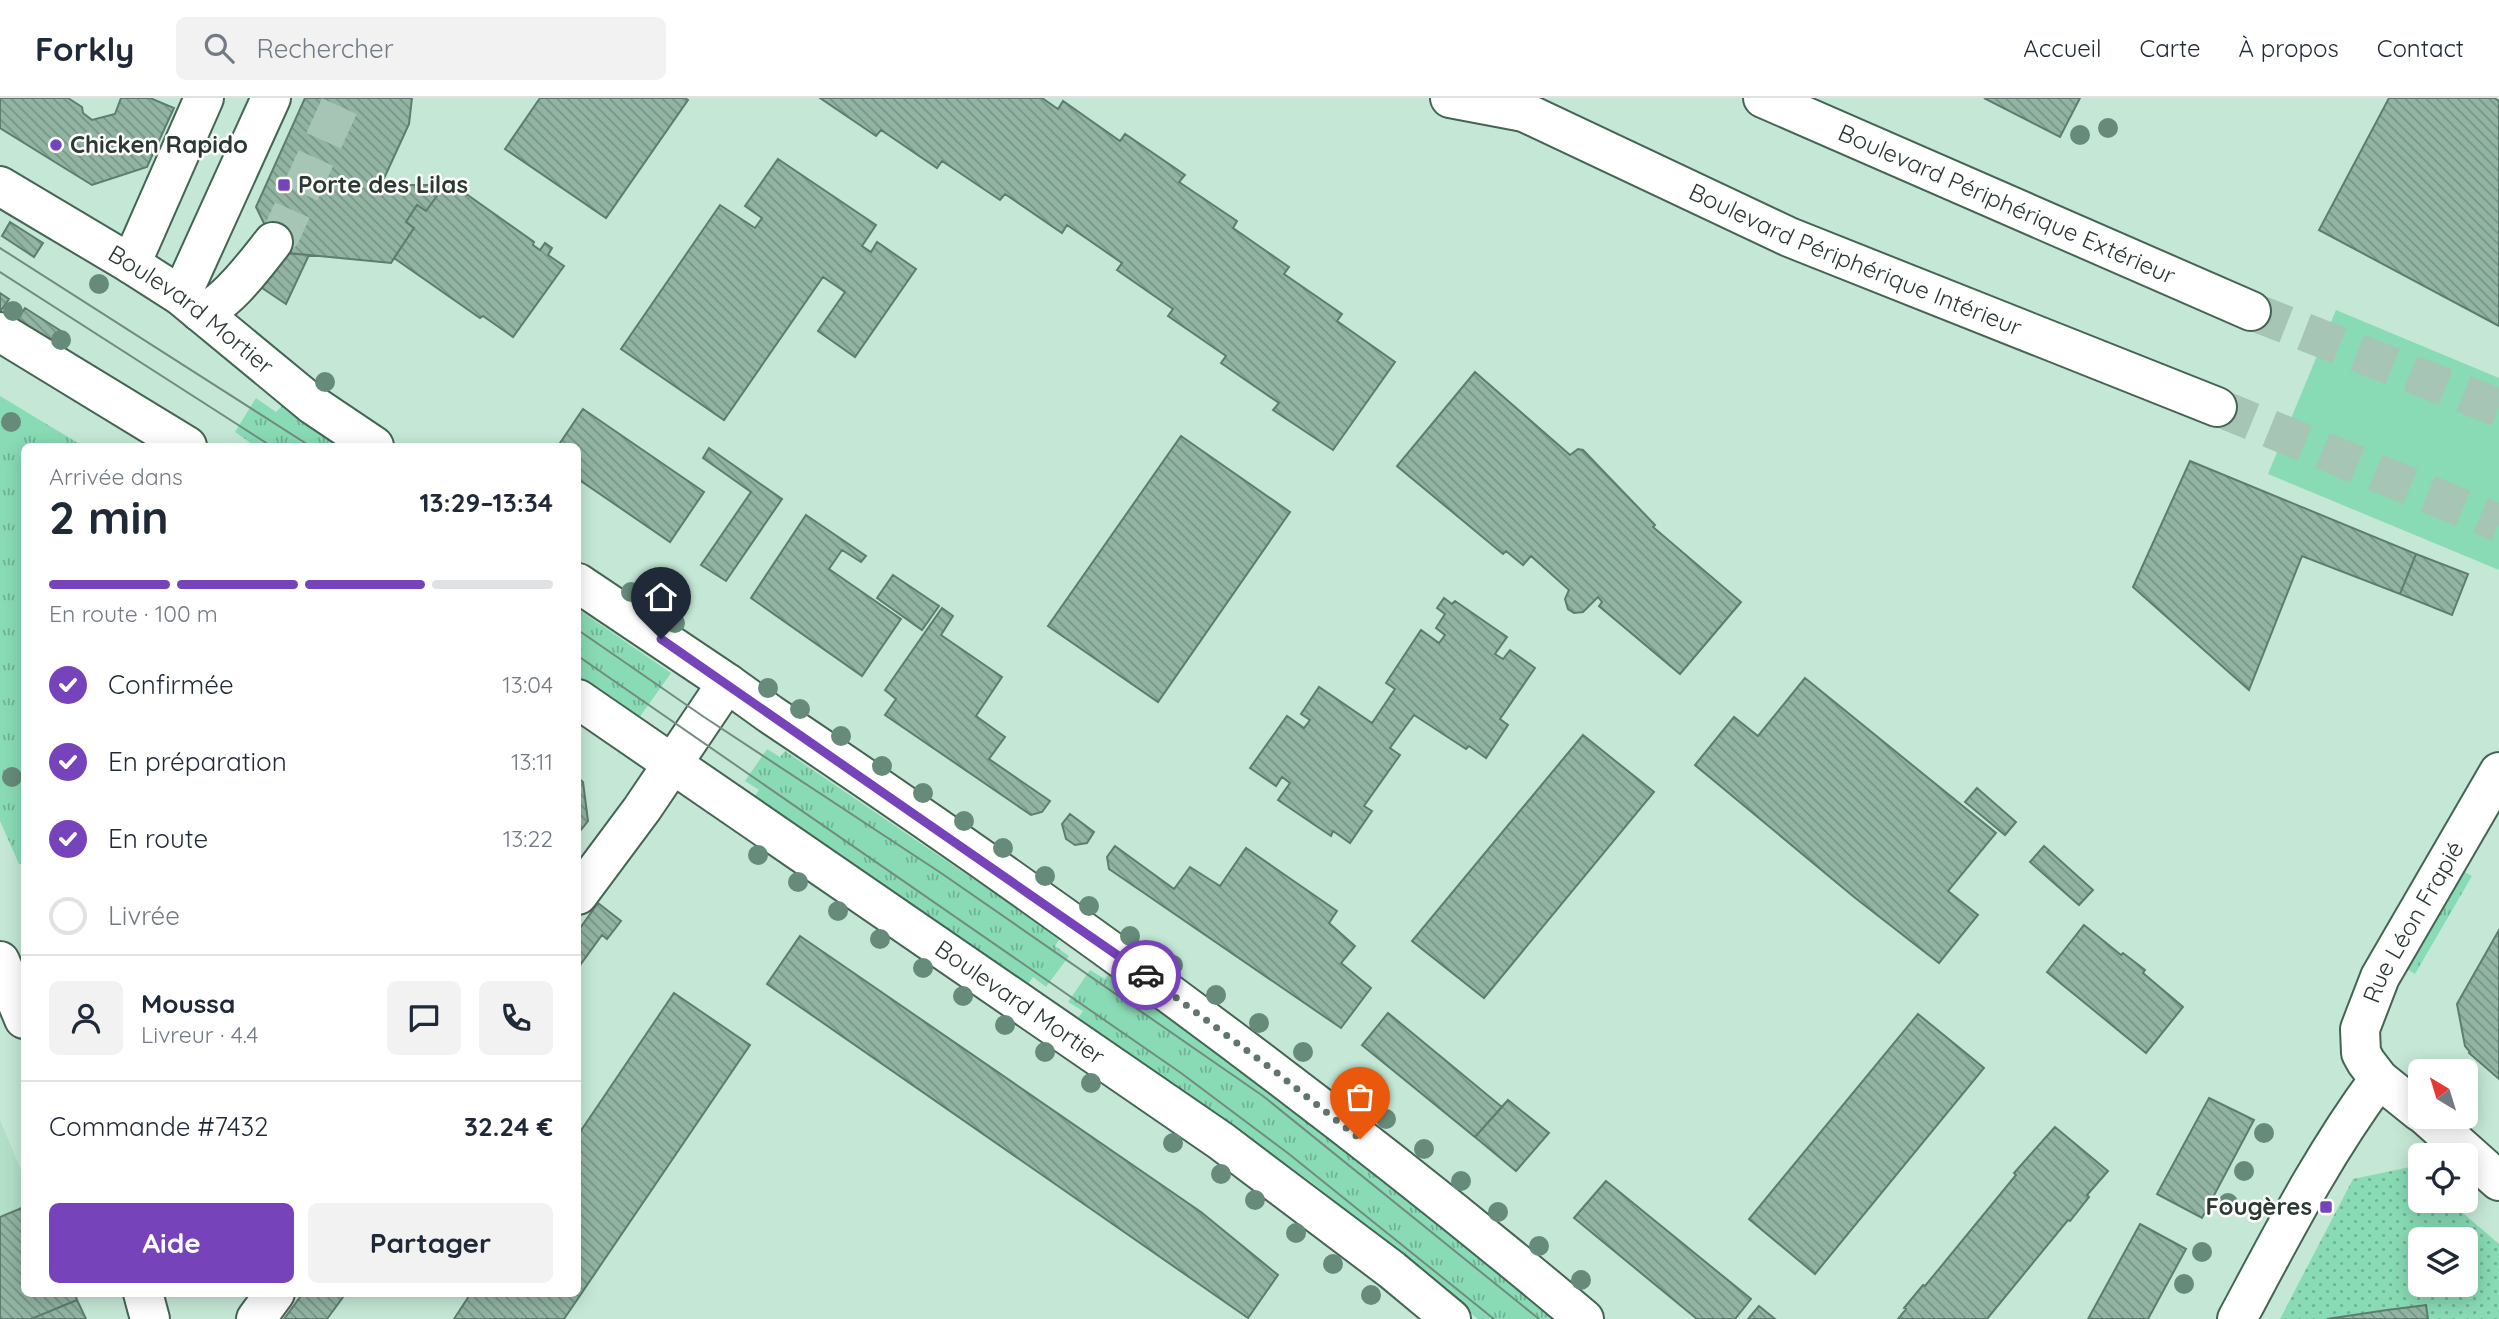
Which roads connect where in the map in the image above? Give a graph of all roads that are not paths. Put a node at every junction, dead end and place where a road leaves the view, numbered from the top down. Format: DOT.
graph roads {
  1 [pos="204,98"];
  2 [pos="271,98"];
  3 [pos="1450,98"];
  4 [pos="1763,98"];
  5 [pos="1513,105"];
  6 [pos="0,186"];
  7 [pos="273,242"];
  8 [pos="131,264"];
  9 [pos="191,304"];
  10 [pos="2251,311"];
  11 [pos="0,332"];
  12 [pos="2217,407"];
  13 [pos="182,443"];
  14 [pos="370,443"];
  15 [pos="581,585"];
  16 [pos="727,682"];
  17 [pos="581,701"];
  18 [pos="673,763"];
  19 [pos="2499,772"];
  20 [pos="581,891"];
  21 [pos="2379,1079"];
  22 [pos="2408,1102"];
  23 [pos="2441,1129"];
  24 [pos="2499,1181"];
  25 [pos="144,1297"];
  26 [pos="272,1297"];
  27 [pos="150,1319"];
  28 [pos="256,1319"];
  29 [pos="1451,1319"];
  30 [pos="1584,1319"];
  31 [pos="2237,1319"];
  1 -- 8 [label="main road"];
  2 -- 9 [label="main road"];
  3 -- 5 [label="main road, Boulevard Périphérique Intérieur"];
  4 -- 10 [label="main road, Boulevard Périphérique Extérieur"];
  5 -- 12 [label="main road, Boulevard Périphérique Intérieur"];
  6 -- 8 [label="main road, Boulevard Mortier"];
  7 -- 9 [label="main road"];
  8 -- 9 [label="main road, Boulevard Mortier"];
  9 -- 14 [label="main road, Boulevard Mortier"];
  11 -- 13 [label="main road"];
  15 -- 16 [label="main road"];
  16 -- 18 [label="main road"];
  16 -- 30 [label="main road"];
  17 -- 18 [label="main road, Boulevard Mortier"];
  18 -- 20 [label="main road"];
  18 -- 29 [label="main road, Boulevard Mortier"];
  19 -- 21 [label="main road, Rue Léon Frapié"];
  21 -- 22 [label="main road, Rue Léon Frapié"];
  21 -- 31 [label="main road"];
  23 -- 24 [label="main road"];
  25 -- 27 [label="main road"];
  26 -- 28 [label="main road"];
}
